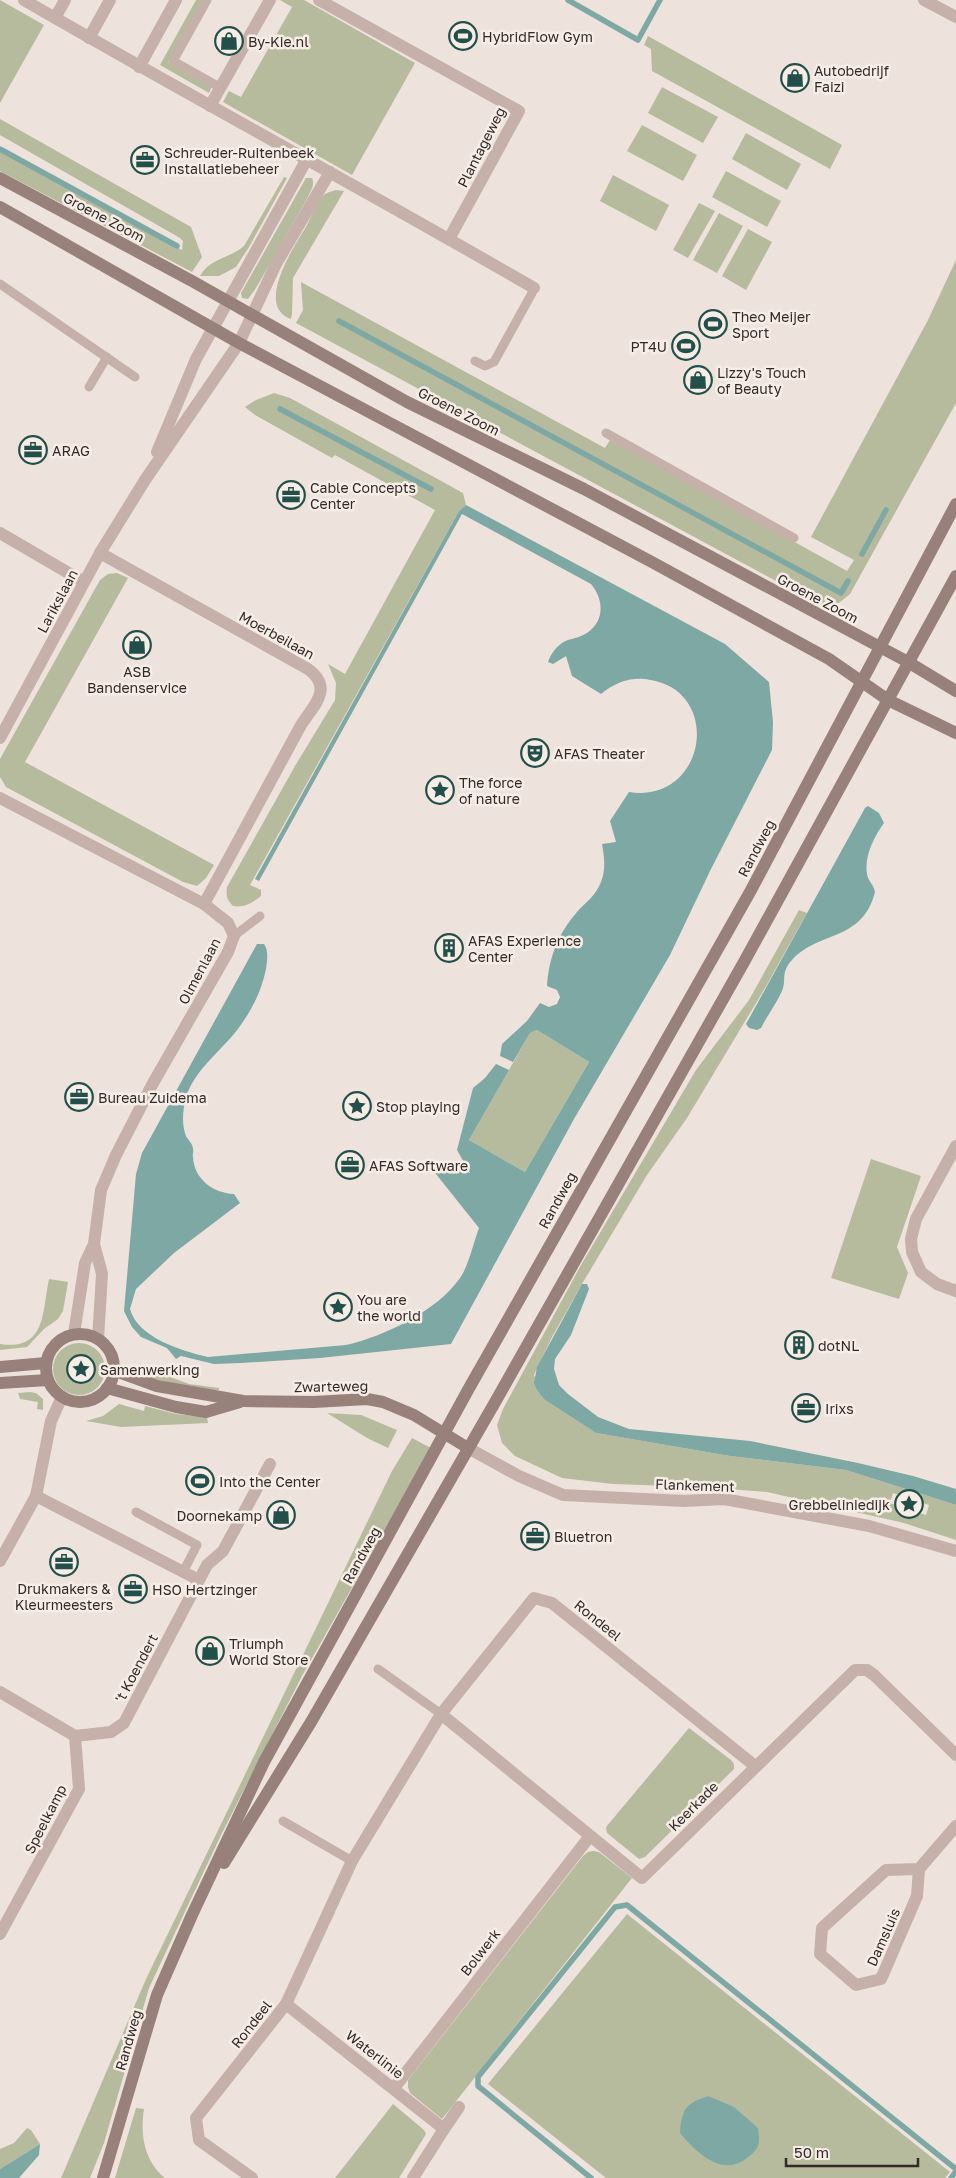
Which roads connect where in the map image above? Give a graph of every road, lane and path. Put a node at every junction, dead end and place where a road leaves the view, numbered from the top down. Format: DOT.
graph roads {
  1 [pos="24,0"];
  2 [pos="65,0"];
  3 [pos="110,0"];
  4 [pos="176,0"];
  5 [pos="207,0"];
  6 [pos="320,0"];
  7 [pos="924,0"];
  8 [pos="266,1"];
  9 [pos="956,17"];
  10 [pos="55,18"];
  11 [pos="89,38"];
  12 [pos="138,67"];
  13 [pos="221,88"];
  14 [pos="210,106"];
  15 [pos="307,159"];
  16 [pos="330,172"];
  17 [pos="0,178"];
  18 [pos="0,206"];
  19 [pos="449,239"];
  20 [pos="0,284"];
  21 [pos="533,291"];
  22 [pos="227,301"];
  23 [pos="253,316"];
  24 [pos="213,328"];
  25 [pos="239,343"];
  26 [pos="107,357"];
  27 [pos="475,361"];
  28 [pos="135,376"];
  29 [pos="89,387"];
  30 [pos="606,433"];
  31 [pos="145,480"];
  32 [pos="956,504"];
  33 [pos="0,533"];
  34 [pos="794,538"];
  35 [pos="100,553"];
  36 [pos="956,576"];
  37 [pos="84,582"];
  38 [pos="880,648"];
  39 [pos="908,662"];
  40 [pos="862,682"];
  41 [pos="956,691"];
  42 [pos="888,700"];
  43 [pos="956,733"];
  44 [pos="0,738"];
  45 [pos="0,798"];
  46 [pos="204,904"];
  47 [pos="260,916"];
  48 [pos="234,936"];
  49 [pos="955,1151"];
  50 [pos="94,1244"];
  51 [pos="956,1291"];
  52 [pos="74,1334"];
  53 [pos="98,1339"];
  54 [pos="46,1363"];
  55 [pos="0,1367"];
  56 [pos="113,1370"];
  57 [pos="48,1380"];
  58 [pos="0,1384"];
  59 [pos="107,1388"];
  60 [pos="62,1397"];
  61 [pos="243,1401"];
  62 [pos="445,1434"];
  63 [pos="468,1448"];
  64 [pos="270,1464"];
  65 [pos="36,1496"];
  66 [pos="136,1512"];
  67 [pos="956,1551"];
  68 [pos="0,1560"];
  69 [pos="183,1572"];
  70 [pos="199,1580"];
  71 [pos="378,1669"];
  72 [pos="0,1692"];
  73 [pos="441,1714"];
  74 [pos="75,1736"];
  75 [pos="956,1755"];
  76 [pos="755,1766"];
  77 [pos="283,1821"];
  78 [pos="956,1826"];
  79 [pos="590,1836"];
  80 [pos="352,1861"];
  81 [pos="919,1869"];
  82 [pos="192,1915"];
  83 [pos="0,1934"];
  84 [pos="286,2004"];
  85 [pos="394,2088"];
  86 [pos="459,2107"];
  87 [pos="444,2129"];
  88 [pos="103,2178"];
  89 [pos="252,2178"];
  90 [pos="414,2178"];
  1 -- 10 [label="street"];
  2 -- 10 [label="street"];
  3 -- 11 [label="street"];
  4 -- 12 [label="street"];
  5 -- 13 [label="lane"];
  6 -- 19 [label="street, Plantageweg"];
  7 -- 9 [label="street"];
  8 -- 13 [label="street"];
  10 -- 11 [label="street"];
  11 -- 12 [label="street"];
  12 -- 14 [label="street"];
  13 -- 14 [label="street"];
  14 -- 15 [label="street"];
  15 -- 16 [label="street"];
  15 -- 22 [label="street"];
  16 -- 19 [label="street"];
  16 -- 23 [label="street"];
  17 -- 22 [label="main road, Groene Zoom"];
  18 -- 24 [label="main road"];
  19 -- 21 [label="street"];
  20 -- 26 [label="lane"];
  21 -- 27 [label="lane"];
  22 -- 23 [label="main road, Groene Zoom"];
  22 -- 24 [label="street, Larikslaan"];
  23 -- 25 [label="street, Larikslaan"];
  23 -- 38 [label="main road, Groene Zoom"];
  24 -- 25 [label="main road"];
  24 -- 31 [label="street, Larikslaan"];
  25 -- 31 [label="street, Larikslaan"];
  25 -- 40 [label="main road"];
  26 -- 28 [label="lane"];
  26 -- 29 [label="lane"];
  30 -- 34 [label="lane"];
  31 -- 35 [label="street, Larikslaan"];
  32 -- 38 [label="main road, Randweg"];
  33 -- 37 [label="street"];
  35 -- 37 [label="street, Larikslaan"];
  35 -- 46 [label="street, Moerbeilaan"];
  36 -- 39 [label="main road, Randweg"];
  37 -- 44 [label="street, Larikslaan"];
  38 -- 39 [label="main road, Groene Zoom"];
  38 -- 40 [label="main road, Randweg"];
  39 -- 41 [label="main road, Groene Zoom"];
  39 -- 42 [label="main road, Randweg"];
  40 -- 42 [label="main road"];
  40 -- 62 [label="main road, Randweg"];
  42 -- 43 [label="main road"];
  42 -- 63 [label="main road, Randweg"];
  45 -- 46 [label="street, Olmenlaan"];
  46 -- 48 [label="street, Olmenlaan"];
  47 -- 48 [label="lane"];
  48 -- 50 [label="street, Olmenlaan"];
  49 -- 51 [label="street"];
  50 -- 52 [label="street, Olmenlaan"];
  50 -- 53 [label="street, Olmenlaan"];
  52 -- 53 [label="main road"];
  52 -- 54 [label="main road"];
  53 -- 56 [label="main road"];
  54 -- 55 [label="main road"];
  54 -- 57 [label="main road"];
  56 -- 59 [label="main road"];
  56 -- 61 [label="main road, Zwarteweg"];
  57 -- 58 [label="main road"];
  57 -- 60 [label="main road"];
  59 -- 60 [label="main road"];
  59 -- 61 [label="main road, Zwarteweg"];
  60 -- 65 [label="street"];
  61 -- 62 [label="main road, Zwarteweg"];
  62 -- 63 [label="main road, Zwarteweg"];
  62 -- 82 [label="main road, Randweg"];
  63 -- 67 [label="street, Flankement"];
  63 -- 82 [label="main road, Randweg"];
  64 -- 70 [label="street, 't Koendert"];
  65 -- 68 [label="street"];
  65 -- 69 [label="street"];
  66 -- 69 [label="lane"];
  69 -- 70 [label="street"];
  70 -- 74 [label="street, 't Koendert"];
  71 -- 73 [label="lane"];
  72 -- 74 [label="street"];
  73 -- 76 [label="street, Rondeel"];
  73 -- 79 [label="street, Keerkade"];
  73 -- 80 [label="street, Rondeel"];
  74 -- 83 [label="street, Speelkamp"];
  75 -- 76 [label="street, Keerkade"];
  76 -- 79 [label="street, Keerkade"];
  77 -- 80 [label="lane"];
  78 -- 81 [label="street"];
  79 -- 85 [label="street, Bolwerk"];
  80 -- 84 [label="street, Rondeel"];
  81 -- 81 [label="street, Damsluis"];
  82 -- 88 [label="main road, Randweg"];
  84 -- 85 [label="street, Waterlinie"];
  84 -- 89 [label="street, Rondeel"];
  85 -- 87 [label="street, Waterlinie"];
  86 -- 87 [label="street"];
  87 -- 90 [label="street"];
}
